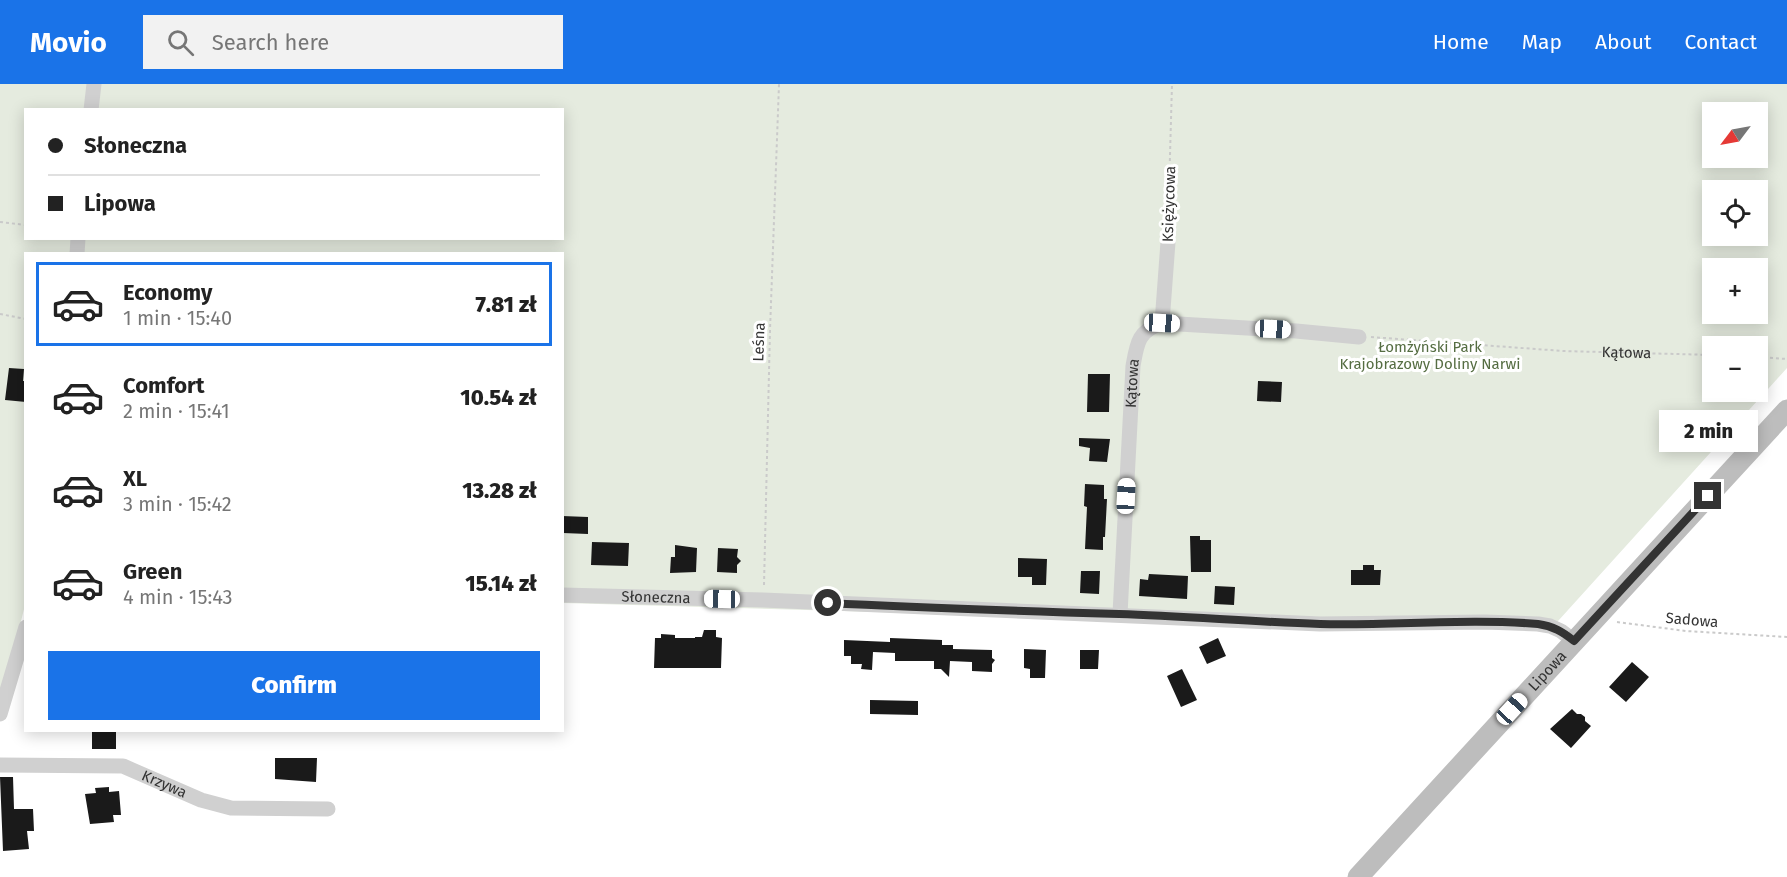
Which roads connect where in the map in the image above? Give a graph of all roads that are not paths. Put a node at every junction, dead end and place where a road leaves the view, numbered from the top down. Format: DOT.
graph roads {
  1 [pos="94,84"];
  2 [pos="91,108"];
  3 [pos="1168,242"];
  4 [pos="1162,323"];
  5 [pos="1359,337"];
  6 [pos="1787,410"];
  7 [pos="564,595"];
  8 [pos="1120,614"];
  9 [pos="24,634"];
  10 [pos="1574,641"];
  11 [pos="0,714"];
  12 [pos="0,765"];
  13 [pos="328,809"];
  14 [pos="1358,877"];
  1 -- 2 [label="street"];
  3 -- 4 [label="street, Księżycowa"];
  4 -- 5 [label="street"];
  4 -- 8 [label="street, Kątowa"];
  6 -- 10 [label="main road, Lipowa"];
  7 -- 8 [label="street, Słoneczna"];
  8 -- 10 [label="street, Słoneczna"];
  9 -- 11 [label="street"];
  10 -- 14 [label="main road, Lipowa"];
  12 -- 13 [label="street, Krzywa"];
}
